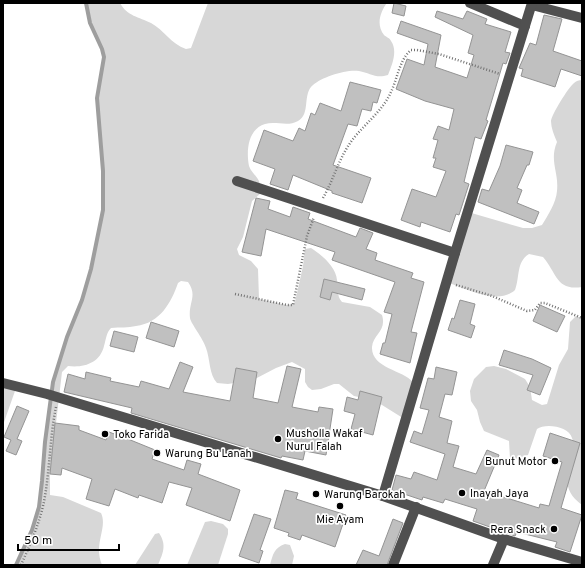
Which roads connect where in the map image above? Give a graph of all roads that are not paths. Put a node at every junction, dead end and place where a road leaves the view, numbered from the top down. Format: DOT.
graph roads {
  1 [pos="470,3"];
  2 [pos="532,4"];
  3 [pos="582,18"];
  4 [pos="525,26"];
  5 [pos="237,181"];
  6 [pos="455,253"];
  7 [pos="3,383"];
  8 [pos="383,496"];
  9 [pos="416,507"];
  10 [pos="504,539"];
  11 [pos="582,562"];
  12 [pos="393,565"];
  13 [pos="493,565"];
  1 -- 4 [label="street"];
  2 -- 3 [label="street"];
  2 -- 4 [label="street"];
  4 -- 6 [label="street"];
  5 -- 6 [label="street"];
  6 -- 8 [label="street"];
  7 -- 8 [label="street"];
  8 -- 9 [label="street"];
  9 -- 10 [label="street"];
  9 -- 12 [label="street"];
  10 -- 11 [label="street"];
  10 -- 13 [label="street"];
}
